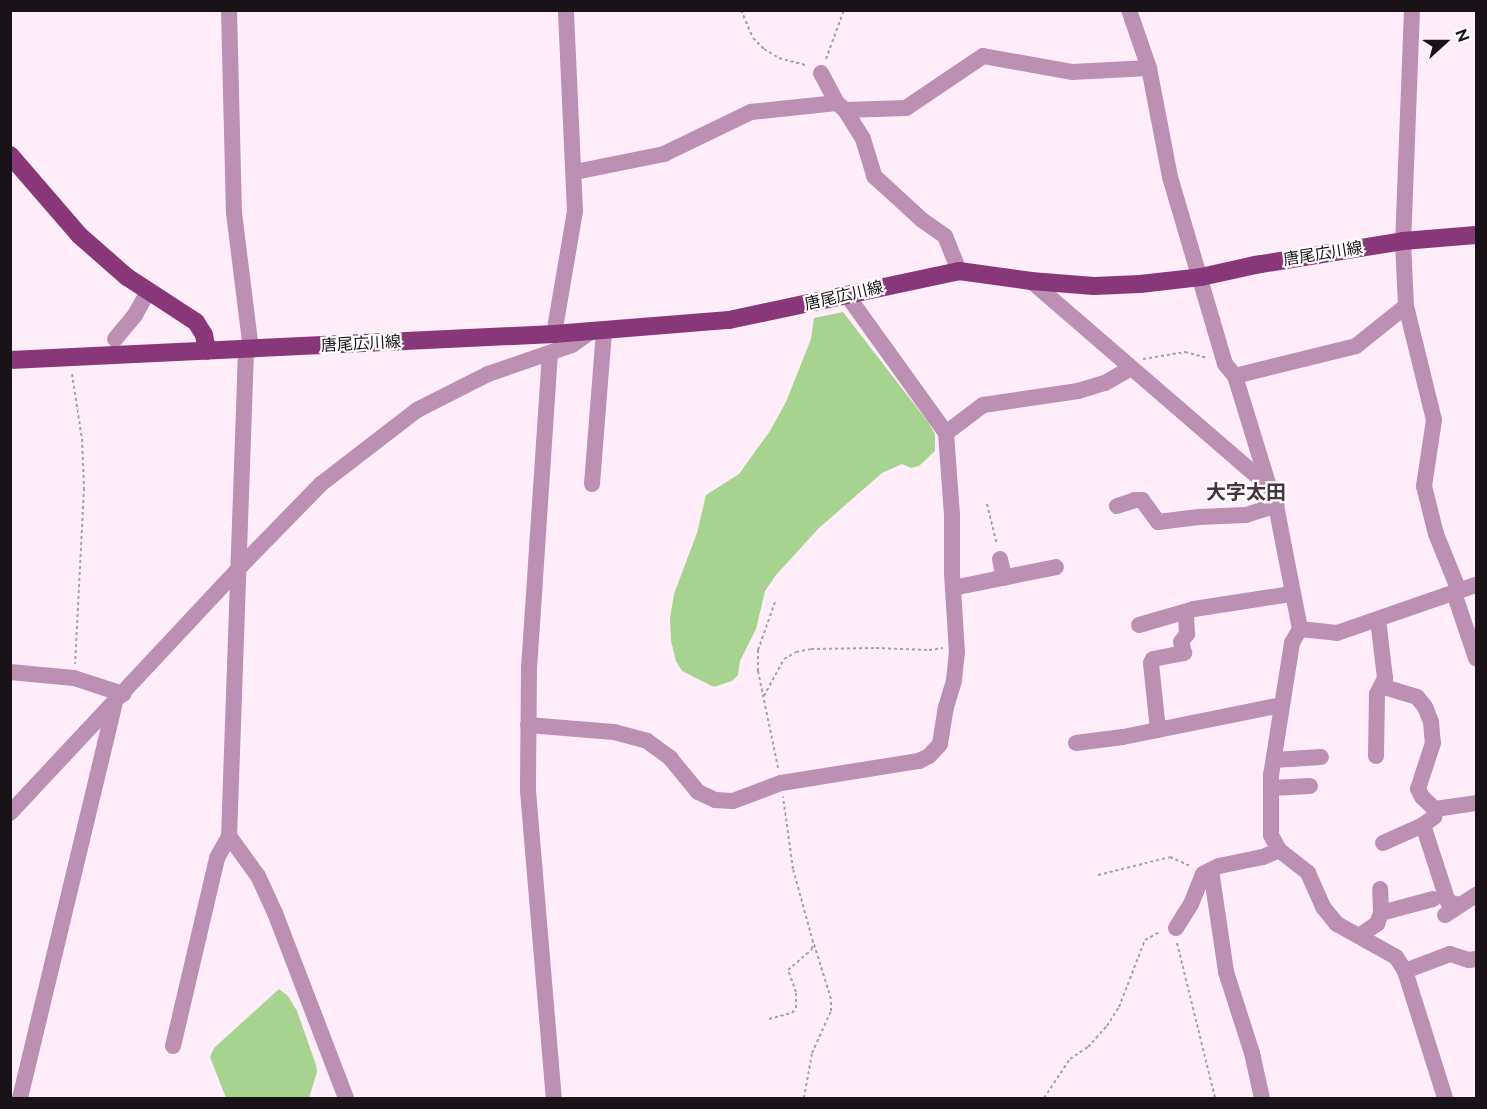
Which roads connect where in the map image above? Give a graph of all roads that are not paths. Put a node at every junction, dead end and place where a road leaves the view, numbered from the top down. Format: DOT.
graph roads {
  1 [pos="229,10"];
  2 [pos="566,10"];
  3 [pos="1129,10"];
  4 [pos="1412,10"];
  5 [pos="1149,68"];
  6 [pos="821,73"];
  7 [pos="841,106"];
  8 [pos="10,155"];
  9 [pos="575,172"];
  10 [pos="1476,235"];
  11 [pos="1403,241"];
  12 [pos="959,271"];
  13 [pos="1201,277"];
  14 [pos="1031,281"];
  15 [pos="148,292"];
  16 [pos="847,295"];
  17 [pos="1406,306"];
  18 [pos="598,331"];
  19 [pos="554,334"];
  20 [pos="115,339"];
  21 [pos="248,350"];
  22 [pos="207,351"];
  23 [pos="550,353"];
  24 [pos="10,360"];
  25 [pos="1128,365"];
  26 [pos="1230,370"];
  27 [pos="946,432"];
  28 [pos="1268,483"];
  29 [pos="592,484"];
  30 [pos="1276,505"];
  31 [pos="1117,506"];
  32 [pos="1000,559"];
  33 [pos="1056,567"];
  34 [pos="238,569"];
  35 [pos="1004,578"];
  36 [pos="1476,585"];
  37 [pos="953,588"];
  38 [pos="1456,592"];
  39 [pos="1291,594"];
  40 [pos="1186,612"];
  41 [pos="1378,619"];
  42 [pos="1139,626"];
  43 [pos="1300,629"];
  44 [pos="1476,658"];
  45 [pos="10,672"];
  46 [pos="1381,686"];
  47 [pos="119,699"];
  48 [pos="1282,705"];
  49 [pos="528,725"];
  50 [pos="1158,730"];
  51 [pos="1076,743"];
  52 [pos="1376,756"];
  53 [pos="1321,757"];
  54 [pos="1274,760"];
  55 [pos="1310,786"];
  56 [pos="1271,788"];
  57 [pos="1476,803"];
  58 [pos="1434,809"];
  59 [pos="10,813"];
  60 [pos="1423,825"];
  61 [pos="229,836"];
  62 [pos="1383,843"];
  63 [pos="1279,850"];
  64 [pos="1209,871"];
  65 [pos="1380,889"];
  66 [pos="1476,895"];
  67 [pos="1433,899"];
  68 [pos="1460,905"];
  69 [pos="1381,913"];
  70 [pos="1445,915"];
  71 [pos="1176,928"];
  72 [pos="1359,936"];
  73 [pos="1476,959"];
  74 [pos="1405,971"];
  75 [pos="173,1046"];
  76 [pos="20,1098"];
  77 [pos="346,1098"];
  78 [pos="554,1098"];
  79 [pos="1262,1098"];
  80 [pos="1445,1098"];
  1 -- 21 [label="street"];
  2 -- 9 [label="street"];
  3 -- 5 [label="street"];
  4 -- 11 [label="street"];
  5 -- 7 [label="street"];
  5 -- 13 [label="street"];
  6 -- 7 [label="street"];
  7 -- 9 [label="street"];
  7 -- 12 [label="street"];
  8 -- 15 [label="main road"];
  9 -- 19 [label="street"];
  10 -- 11 [label="main road, 唐尾広川線"];
  11 -- 13 [label="main road, 唐尾広川線"];
  11 -- 17 [label="street"];
  12 -- 14 [label="main road, 唐尾広川線"];
  12 -- 16 [label="main road, 唐尾広川線"];
  13 -- 14 [label="main road, 唐尾広川線"];
  13 -- 26 [label="street"];
  14 -- 25 [label="street"];
  15 -- 20 [label="street"];
  15 -- 22 [label="main road"];
  16 -- 18 [label="main road, 唐尾広川線"];
  16 -- 27 [label="street"];
  17 -- 26 [label="street"];
  17 -- 38 [label="street"];
  18 -- 19 [label="main road, 唐尾広川線"];
  18 -- 23 [label="street"];
  18 -- 29 [label="street"];
  19 -- 21 [label="main road, 唐尾広川線"];
  21 -- 22 [label="main road, 唐尾広川線"];
  21 -- 34 [label="street"];
  22 -- 24 [label="main road, 唐尾広川線"];
  23 -- 34 [label="street"];
  23 -- 49 [label="street"];
  25 -- 27 [label="street"];
  25 -- 28 [label="street"];
  26 -- 28 [label="street"];
  27 -- 37 [label="street"];
  28 -- 30 [label="street"];
  30 -- 31 [label="street"];
  30 -- 39 [label="street"];
  32 -- 35 [label="street"];
  33 -- 35 [label="street"];
  34 -- 47 [label="street"];
  34 -- 61 [label="street"];
  35 -- 37 [label="street"];
  36 -- 38 [label="street"];
  37 -- 49 [label="street"];
  38 -- 41 [label="street"];
  38 -- 44 [label="street"];
  39 -- 40 [label="street"];
  39 -- 43 [label="street"];
  40 -- 42 [label="street"];
  40 -- 50 [label="street"];
  41 -- 43 [label="street"];
  41 -- 46 [label="street"];
  43 -- 48 [label="street"];
  45 -- 47 [label="street"];
  46 -- 52 [label="street"];
  46 -- 58 [label="street"];
  47 -- 59 [label="street"];
  47 -- 76 [label="street"];
  48 -- 50 [label="street"];
  48 -- 54 [label="street"];
  49 -- 78 [label="street"];
  50 -- 51 [label="street"];
  53 -- 54 [label="street"];
  54 -- 56 [label="street"];
  55 -- 56 [label="street"];
  56 -- 63 [label="street"];
  57 -- 58 [label="street"];
  58 -- 60 [label="street"];
  60 -- 62 [label="street"];
  60 -- 68 [label="street"];
  61 -- 75 [label="street"];
  61 -- 77 [label="street"];
  63 -- 64 [label="street"];
  63 -- 72 [label="street"];
  64 -- 71 [label="street"];
  64 -- 79 [label="street"];
  65 -- 69 [label="street"];
  66 -- 68 [label="street"];
  67 -- 69 [label="street"];
  68 -- 70 [label="street"];
  69 -- 72 [label="street"];
  72 -- 74 [label="street"];
  73 -- 74 [label="street"];
  74 -- 80 [label="street"];
}
